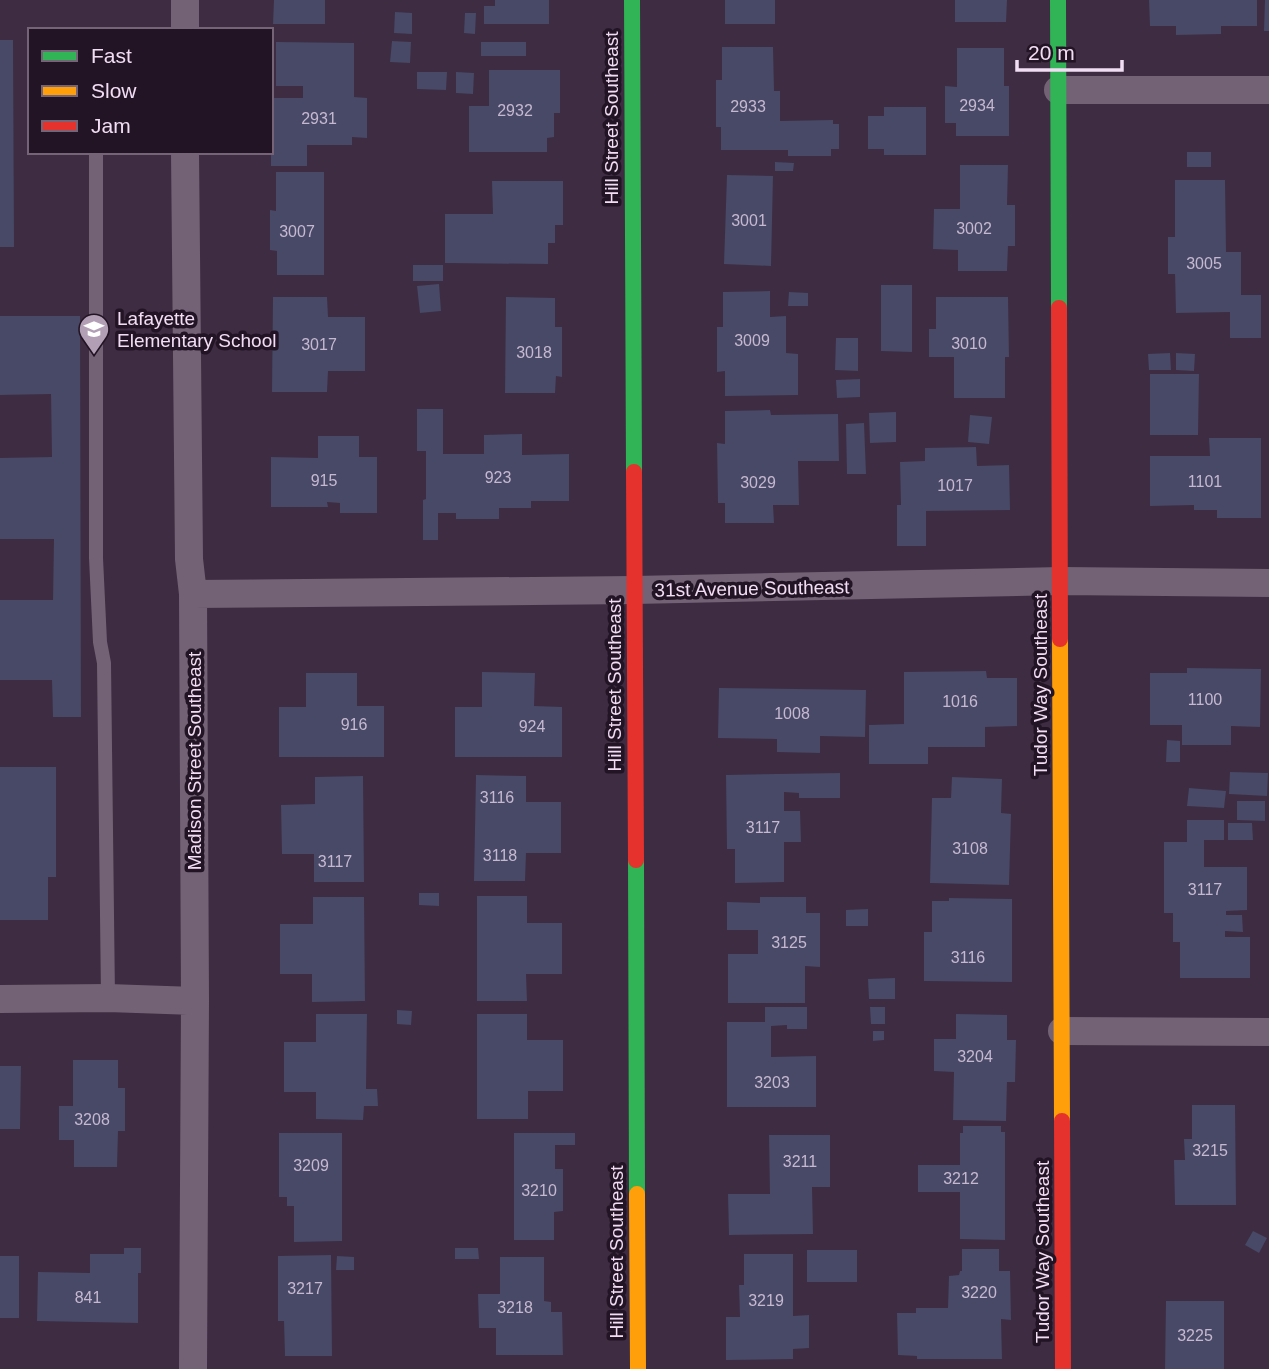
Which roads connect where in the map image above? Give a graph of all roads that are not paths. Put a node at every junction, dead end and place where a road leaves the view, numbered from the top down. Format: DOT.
graph roads {
  1 [pos="185,0"];
  2 [pos="632,0"];
  3 [pos="1058,0"];
  4 [pos="185,28"];
  5 [pos="1058,90"];
  6 [pos="1269,90"];
  7 [pos="96,154"];
  8 [pos="185,154"];
  9 [pos="1060,581"];
  10 [pos="1269,583"];
  11 [pos="634,590"];
  12 [pos="193,593"];
  13 [pos="108,998"];
  14 [pos="0,999"];
  15 [pos="195,1002"];
  16 [pos="1062,1031"];
  17 [pos="1269,1032"];
  18 [pos="193,1369"];
  19 [pos="638,1369"];
  20 [pos="1063,1369"];
  1 -- 4 [label="street"];
  2 -- 11 [label="street, Hill Street Southeast"];
  3 -- 5 [label="street, Tudor Way Southeast"];
  5 -- 6 [label="street"];
  5 -- 9 [label="street, Tudor Way Southeast"];
  7 -- 13 [label="lane"];
  8 -- 12 [label="street, Madison Street Southeast"];
  9 -- 10 [label="street, 31st Avenue Southeast"];
  9 -- 11 [label="street, 31st Avenue Southeast"];
  9 -- 16 [label="street, Tudor Way Southeast"];
  11 -- 12 [label="street, 31st Avenue Southeast"];
  11 -- 19 [label="street, Hill Street Southeast"];
  12 -- 15 [label="street, Madison Street Southeast"];
  13 -- 14 [label="street"];
  13 -- 15 [label="street"];
  15 -- 18 [label="street, Madison Street Southeast"];
  16 -- 17 [label="street"];
  16 -- 20 [label="street, Tudor Way Southeast"];
}
